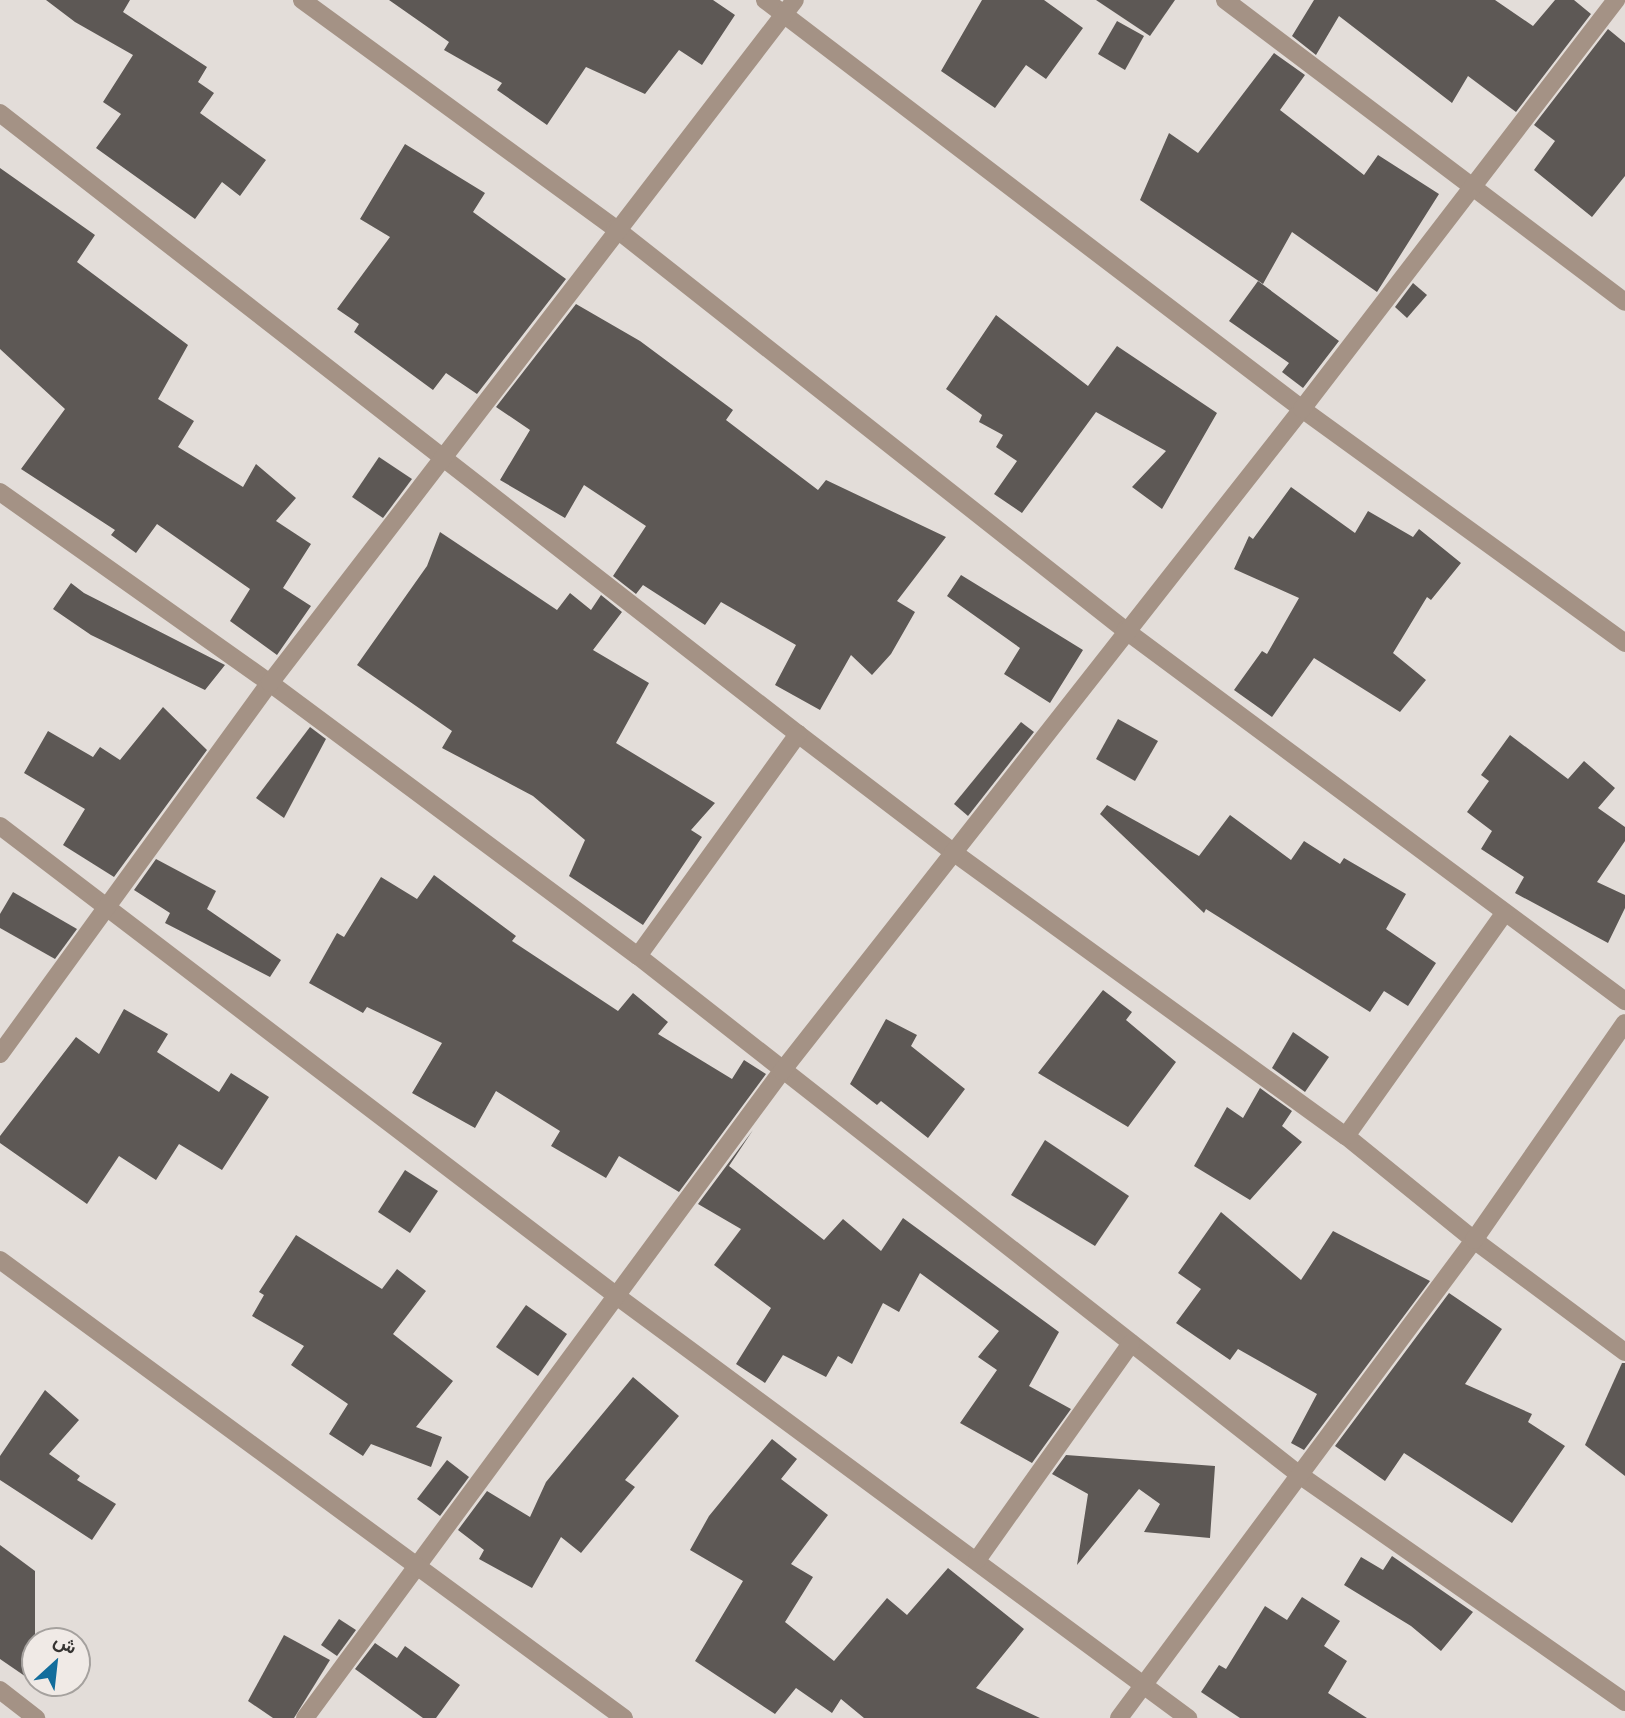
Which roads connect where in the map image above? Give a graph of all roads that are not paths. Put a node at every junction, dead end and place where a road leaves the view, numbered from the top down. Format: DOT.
graph roads {
  1 [pos="302,0"];
  2 [pos="765,0"];
  3 [pos="1225,0"];
  4 [pos="1615,0"];
  5 [pos="789,7"];
  6 [pos="0,113"];
  7 [pos="1473,189"];
  8 [pos="615,228"];
  9 [pos="1625,302"];
  10 [pos="1303,409"];
  11 [pos="444,455"];
  12 [pos="0,492"];
  13 [pos="1125,630"];
  14 [pos="1625,643"];
  15 [pos="270,683"];
  16 [pos="798,734"];
  17 [pos="0,826"];
  18 [pos="953,852"];
  19 [pos="105,905"];
  20 [pos="1504,914"];
  21 [pos="638,956"];
  22 [pos="1625,1001"];
  23 [pos="1625,1024"];
  24 [pos="0,1054"];
  25 [pos="782,1071"];
  26 [pos="1346,1136"];
  27 [pos="1474,1240"];
  28 [pos="0,1260"];
  29 [pos="618,1297"];
  30 [pos="1130,1343"];
  31 [pos="1625,1352"];
  32 [pos="1301,1476"];
  33 [pos="977,1560"];
  34 [pos="417,1565"];
  35 [pos="1143,1685"];
  36 [pos="0,1690"];
  37 [pos="1625,1702"];
  38 [pos="36,1718"];
  39 [pos="305,1718"];
  40 [pos="624,1718"];
  41 [pos="1119,1718"];
  42 [pos="1188,1718"];
  1 -- 8 [label="street"];
  2 -- 5 [label="street"];
  3 -- 7 [label="street"];
  4 -- 7 [label="street"];
  5 -- 8 [label="street"];
  5 -- 10 [label="street"];
  6 -- 11 [label="street"];
  7 -- 9 [label="street"];
  7 -- 10 [label="street"];
  8 -- 11 [label="street"];
  8 -- 13 [label="street"];
  10 -- 13 [label="street"];
  10 -- 14 [label="street"];
  11 -- 15 [label="street"];
  11 -- 16 [label="street"];
  12 -- 15 [label="street"];
  13 -- 18 [label="street"];
  13 -- 20 [label="street"];
  15 -- 19 [label="street"];
  15 -- 21 [label="street"];
  16 -- 18 [label="street"];
  16 -- 21 [label="street"];
  17 -- 19 [label="street"];
  18 -- 25 [label="street"];
  18 -- 26 [label="street"];
  19 -- 24 [label="street"];
  19 -- 29 [label="street"];
  20 -- 22 [label="street"];
  20 -- 26 [label="street"];
  21 -- 25 [label="street"];
  23 -- 27 [label="street"];
  25 -- 29 [label="street"];
  25 -- 30 [label="street"];
  26 -- 27 [label="street"];
  27 -- 31 [label="street"];
  27 -- 32 [label="street"];
  28 -- 34 [label="street"];
  29 -- 33 [label="street"];
  29 -- 34 [label="street"];
  30 -- 32 [label="street"];
  30 -- 33 [label="street"];
  32 -- 35 [label="street"];
  32 -- 37 [label="street"];
  33 -- 35 [label="street"];
  34 -- 39 [label="street"];
  34 -- 40 [label="street"];
  35 -- 41 [label="street"];
  35 -- 42 [label="street"];
  36 -- 38 [label="street"];
}
